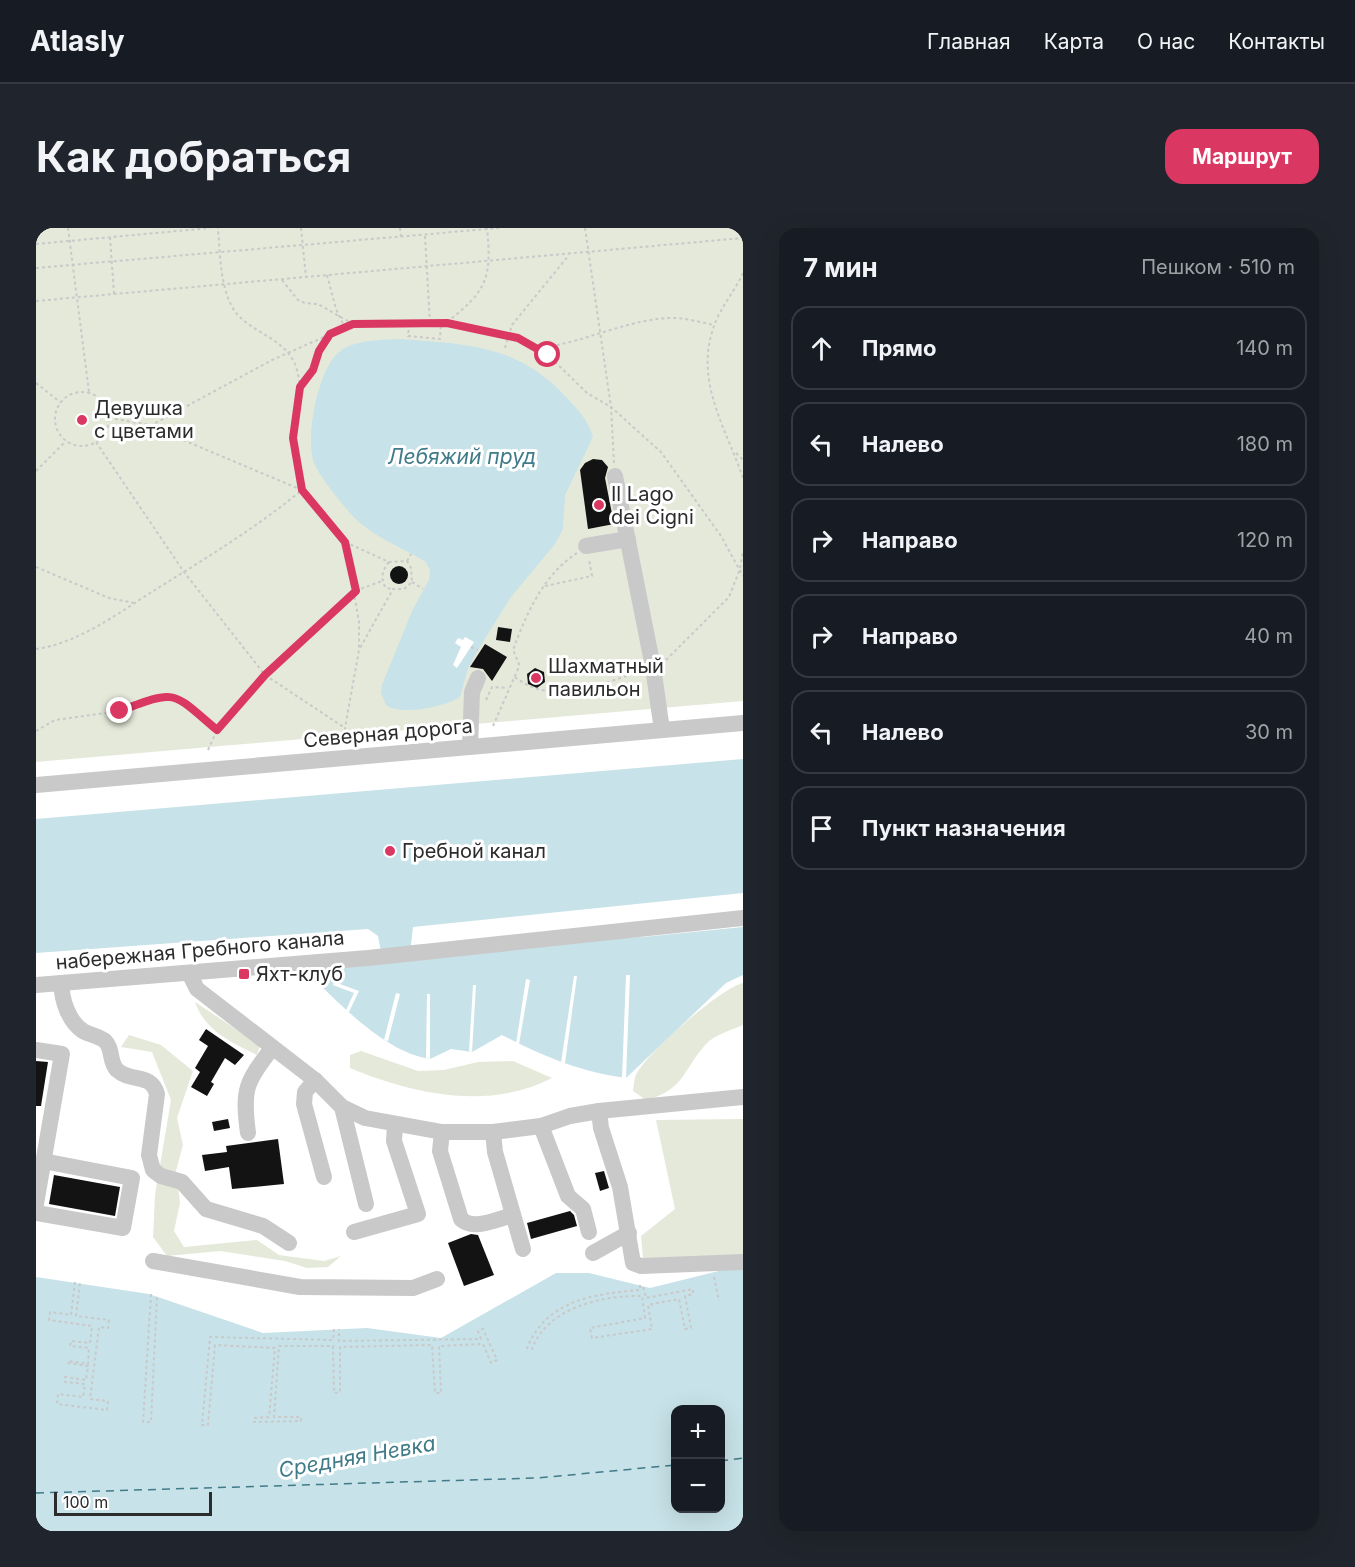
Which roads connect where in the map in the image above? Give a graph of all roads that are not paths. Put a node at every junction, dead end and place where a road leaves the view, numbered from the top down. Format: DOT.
graph roads {
  1 [pos="615,476"];
  2 [pos="628,539"];
  3 [pos="586,546"];
  4 [pos="478,678"];
  5 [pos="743,713"];
  6 [pos="743,723"];
  7 [pos="661,725"];
  8 [pos="470,742"];
  9 [pos="36,776"];
  10 [pos="36,785"];
  11 [pos="743,918"];
  12 [pos="189,973"];
  13 [pos="61,983"];
  14 [pos="36,985"];
  15 [pos="272,1048"];
  16 [pos="36,1050"];
  17 [pos="315,1080"];
  18 [pos="743,1097"];
  19 [pos="342,1107"];
  20 [pos="599,1111"];
  21 [pos="395,1124"];
  22 [pos="541,1126"];
  23 [pos="248,1132"];
  24 [pos="442,1132"];
  25 [pos="493,1132"];
  26 [pos="44,1161"];
  27 [pos="324,1177"];
  28 [pos="36,1204"];
  29 [pos="366,1204"];
  30 [pos="36,1213"];
  31 [pos="513,1215"];
  32 [pos="354,1232"];
  33 [pos="589,1232"];
  34 [pos="629,1233"];
  35 [pos="289,1243"];
  36 [pos="523,1249"];
  37 [pos="593,1253"];
  38 [pos="153,1262"];
  39 [pos="743,1262"];
  40 [pos="437,1279"];
  1 -- 2 [label="street"];
  2 -- 3 [label="street"];
  2 -- 7 [label="street"];
  4 -- 8 [label="street"];
  5 -- 7 [label="street, Северная дорога"];
  6 -- 7 [label="street, Северная дорога"];
  7 -- 8 [label="street, Северная дорога"];
  8 -- 9 [label="street, Северная дорога"];
  8 -- 10 [label="street, Северная дорога"];
  11 -- 12 [label="street, набережная Гребного канала"];
  12 -- 13 [label="street, набережная Гребного канала"];
  12 -- 15 [label="street"];
  13 -- 14 [label="street, набережная Гребного канала"];
  13 -- 35 [label="street"];
  15 -- 17 [label="street"];
  15 -- 23 [label="street"];
  16 -- 26 [label="street"];
  17 -- 19 [label="street"];
  17 -- 27 [label="street"];
  18 -- 20 [label="street"];
  19 -- 21 [label="street"];
  19 -- 29 [label="street"];
  20 -- 22 [label="street"];
  20 -- 34 [label="street"];
  21 -- 24 [label="street"];
  21 -- 32 [label="street"];
  22 -- 25 [label="street"];
  22 -- 33 [label="street"];
  24 -- 25 [label="street"];
  24 -- 31 [label="street"];
  25 -- 31 [label="street"];
  26 -- 28 [label="street"];
  26 -- 30 [label="street"];
  31 -- 36 [label="street"];
  34 -- 37 [label="street"];
  34 -- 39 [label="street"];
  38 -- 40 [label="street"];
}
